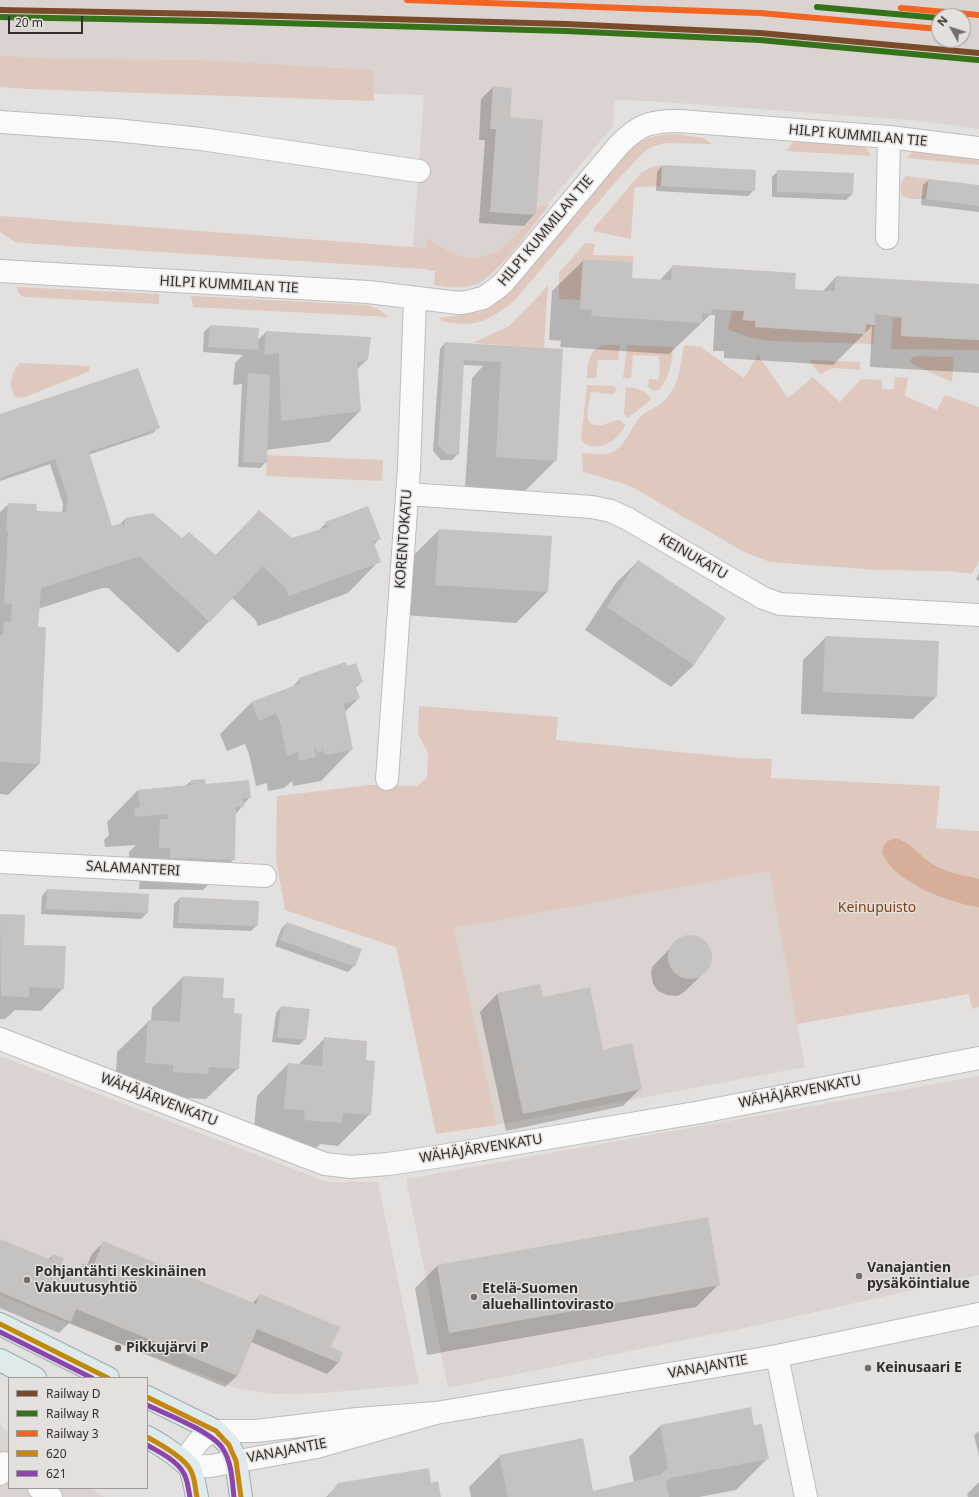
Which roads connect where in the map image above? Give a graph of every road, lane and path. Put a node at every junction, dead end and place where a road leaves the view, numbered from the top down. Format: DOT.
graph roads {
  1 [pos="0,122"];
  2 [pos="889,137"];
  3 [pos="979,148"];
  4 [pos="419,171"];
  5 [pos="887,238"];
  6 [pos="0,271"];
  7 [pos="415,298"];
  8 [pos="408,494"];
  9 [pos="979,615"];
  10 [pos="387,779"];
  11 [pos="0,862"];
  12 [pos="265,876"];
  13 [pos="0,1040"];
  14 [pos="979,1058"];
  15 [pos="979,1314"];
  16 [pos="0,1324"];
  17 [pos="777,1356"];
  18 [pos="0,1360"];
  19 [pos="33,1377"];
  20 [pos="106,1377"];
  21 [pos="148,1397"];
  22 [pos="436,1413"];
  23 [pos="216,1431"];
  24 [pos="148,1438"];
  25 [pos="236,1461"];
  26 [pos="8,1466"];
  27 [pos="189,1467"];
  28 [pos="0,1474"];
  29 [pos="40,1489"];
  30 [pos="51,1497"];
  31 [pos="197,1497"];
  32 [pos="241,1497"];
  33 [pos="806,1497"];
  1 -- 4 [label="street"];
  2 -- 3 [label="street, HILPI KUMMILAN TIE"];
  2 -- 5 [label="street"];
  2 -- 7 [label="street, HILPI KUMMILAN TIE"];
  6 -- 7 [label="street, HILPI KUMMILAN TIE"];
  7 -- 8 [label="street, KORENTOKATU"];
  8 -- 9 [label="street, KEINUKATU"];
  8 -- 10 [label="street, KORENTOKATU"];
  11 -- 12 [label="street, SALAMANTERI"];
  13 -- 14 [label="street, WÄHÄJÄRVENKATU"];
  15 -- 17 [label="street, VANAJANTIE"];
  16 -- 20 [label="main road"];
  17 -- 22 [label="street, VANAJANTIE"];
  17 -- 33 [label="street"];
  18 -- 19 [label="main road"];
  21 -- 23 [label="main road"];
  22 -- 23 [label="street, VANAJANTIE"];
  22 -- 25 [label="street, VANAJANTIE"];
  23 -- 25 [label="main road"];
  23 -- 27 [label="street"];
  24 -- 27 [label="main road"];
  25 -- 27 [label="street, VANAJANTIE"];
  25 -- 32 [label="main road"];
  26 -- 28 [label="street"];
  27 -- 31 [label="main road"];
  29 -- 30 [label="street"];
}
